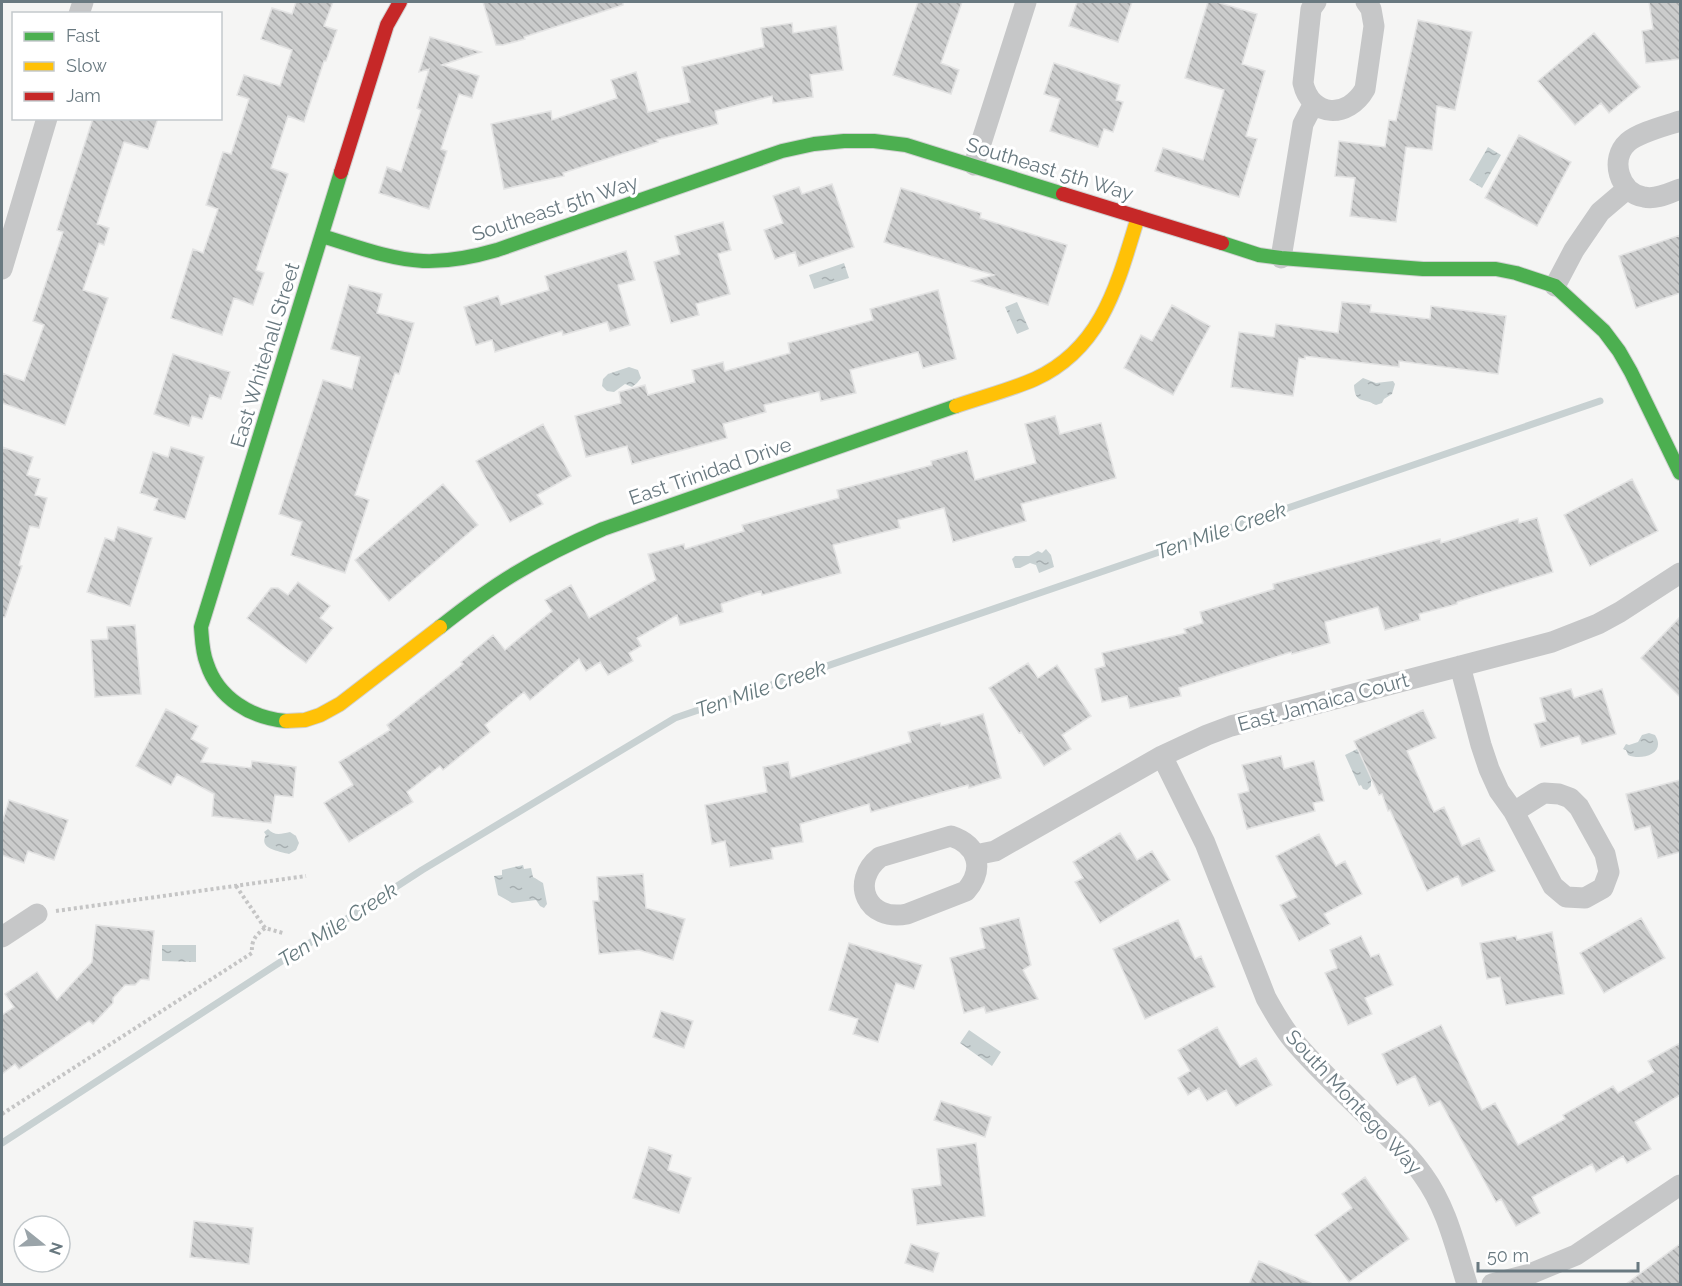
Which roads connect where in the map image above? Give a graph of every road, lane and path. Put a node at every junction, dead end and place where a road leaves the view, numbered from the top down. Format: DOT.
graph roads {
  1 [pos="400,2"];
  2 [pos="1026,2"];
  3 [pos="1316,2"];
  4 [pos="1366,2"];
  5 [pos="1314,103"];
  6 [pos="46,120"];
  7 [pos="1680,121"];
  8 [pos="974,165"];
  9 [pos="1627,189"];
  10 [pos="1680,189"];
  11 [pos="1138,217"];
  12 [pos="322,236"];
  13 [pos="1281,258"];
  14 [pos="2,269"];
  15 [pos="1555,286"];
  16 [pos="1680,473"];
  17 [pos="1680,573"];
  18 [pos="1460,666"];
  19 [pos="246,711"];
  20 [pos="1162,756"];
  21 [pos="1514,812"];
  22 [pos="975,855"];
  23 [pos="306,876"];
  24 [pos="236,886"];
  25 [pos="37,914"];
  26 [pos="265,928"];
  27 [pos="283,933"];
  28 [pos="2,937"];
  29 [pos="2,1114"];
  30 [pos="1680,1185"];
  31 [pos="1467,1284"];
  32 [pos="1492,1284"];
  1 -- 12 [label="street, East Whitehall Street"];
  2 -- 8 [label="street"];
  3 -- 5 [label="street"];
  4 -- 5 [label="street"];
  5 -- 13 [label="street"];
  6 -- 14 [label="street"];
  7 -- 9 [label="street"];
  8 -- 11 [label="street, Southeast 5th Way"];
  8 -- 12 [label="street, Southeast 5th Way"];
  9 -- 10 [label="street"];
  9 -- 15 [label="street"];
  11 -- 13 [label="street, Southeast 5th Way"];
  11 -- 19 [label="street, East Trinidad Drive"];
  12 -- 19 [label="street, East Whitehall Street"];
  13 -- 15 [label="street, Southeast 5th Way"];
  15 -- 16 [label="street, Southeast 5th Way"];
  17 -- 18 [label="street, East Jamaica Court"];
  18 -- 20 [label="street, East Jamaica Court"];
  18 -- 21 [label="street"];
  20 -- 22 [label="street, East Jamaica Court"];
  20 -- 31 [label="street, South Montego Way"];
  21 -- 21 [label="street"];
  22 -- 22 [label="street"];
  23 -- 24 [label="path"];
  24 -- 25 [label="path"];
  24 -- 26 [label="path"];
  25 -- 28 [label="street"];
  26 -- 27 [label="path"];
  26 -- 29 [label="path"];
  30 -- 32 [label="street"];
}
